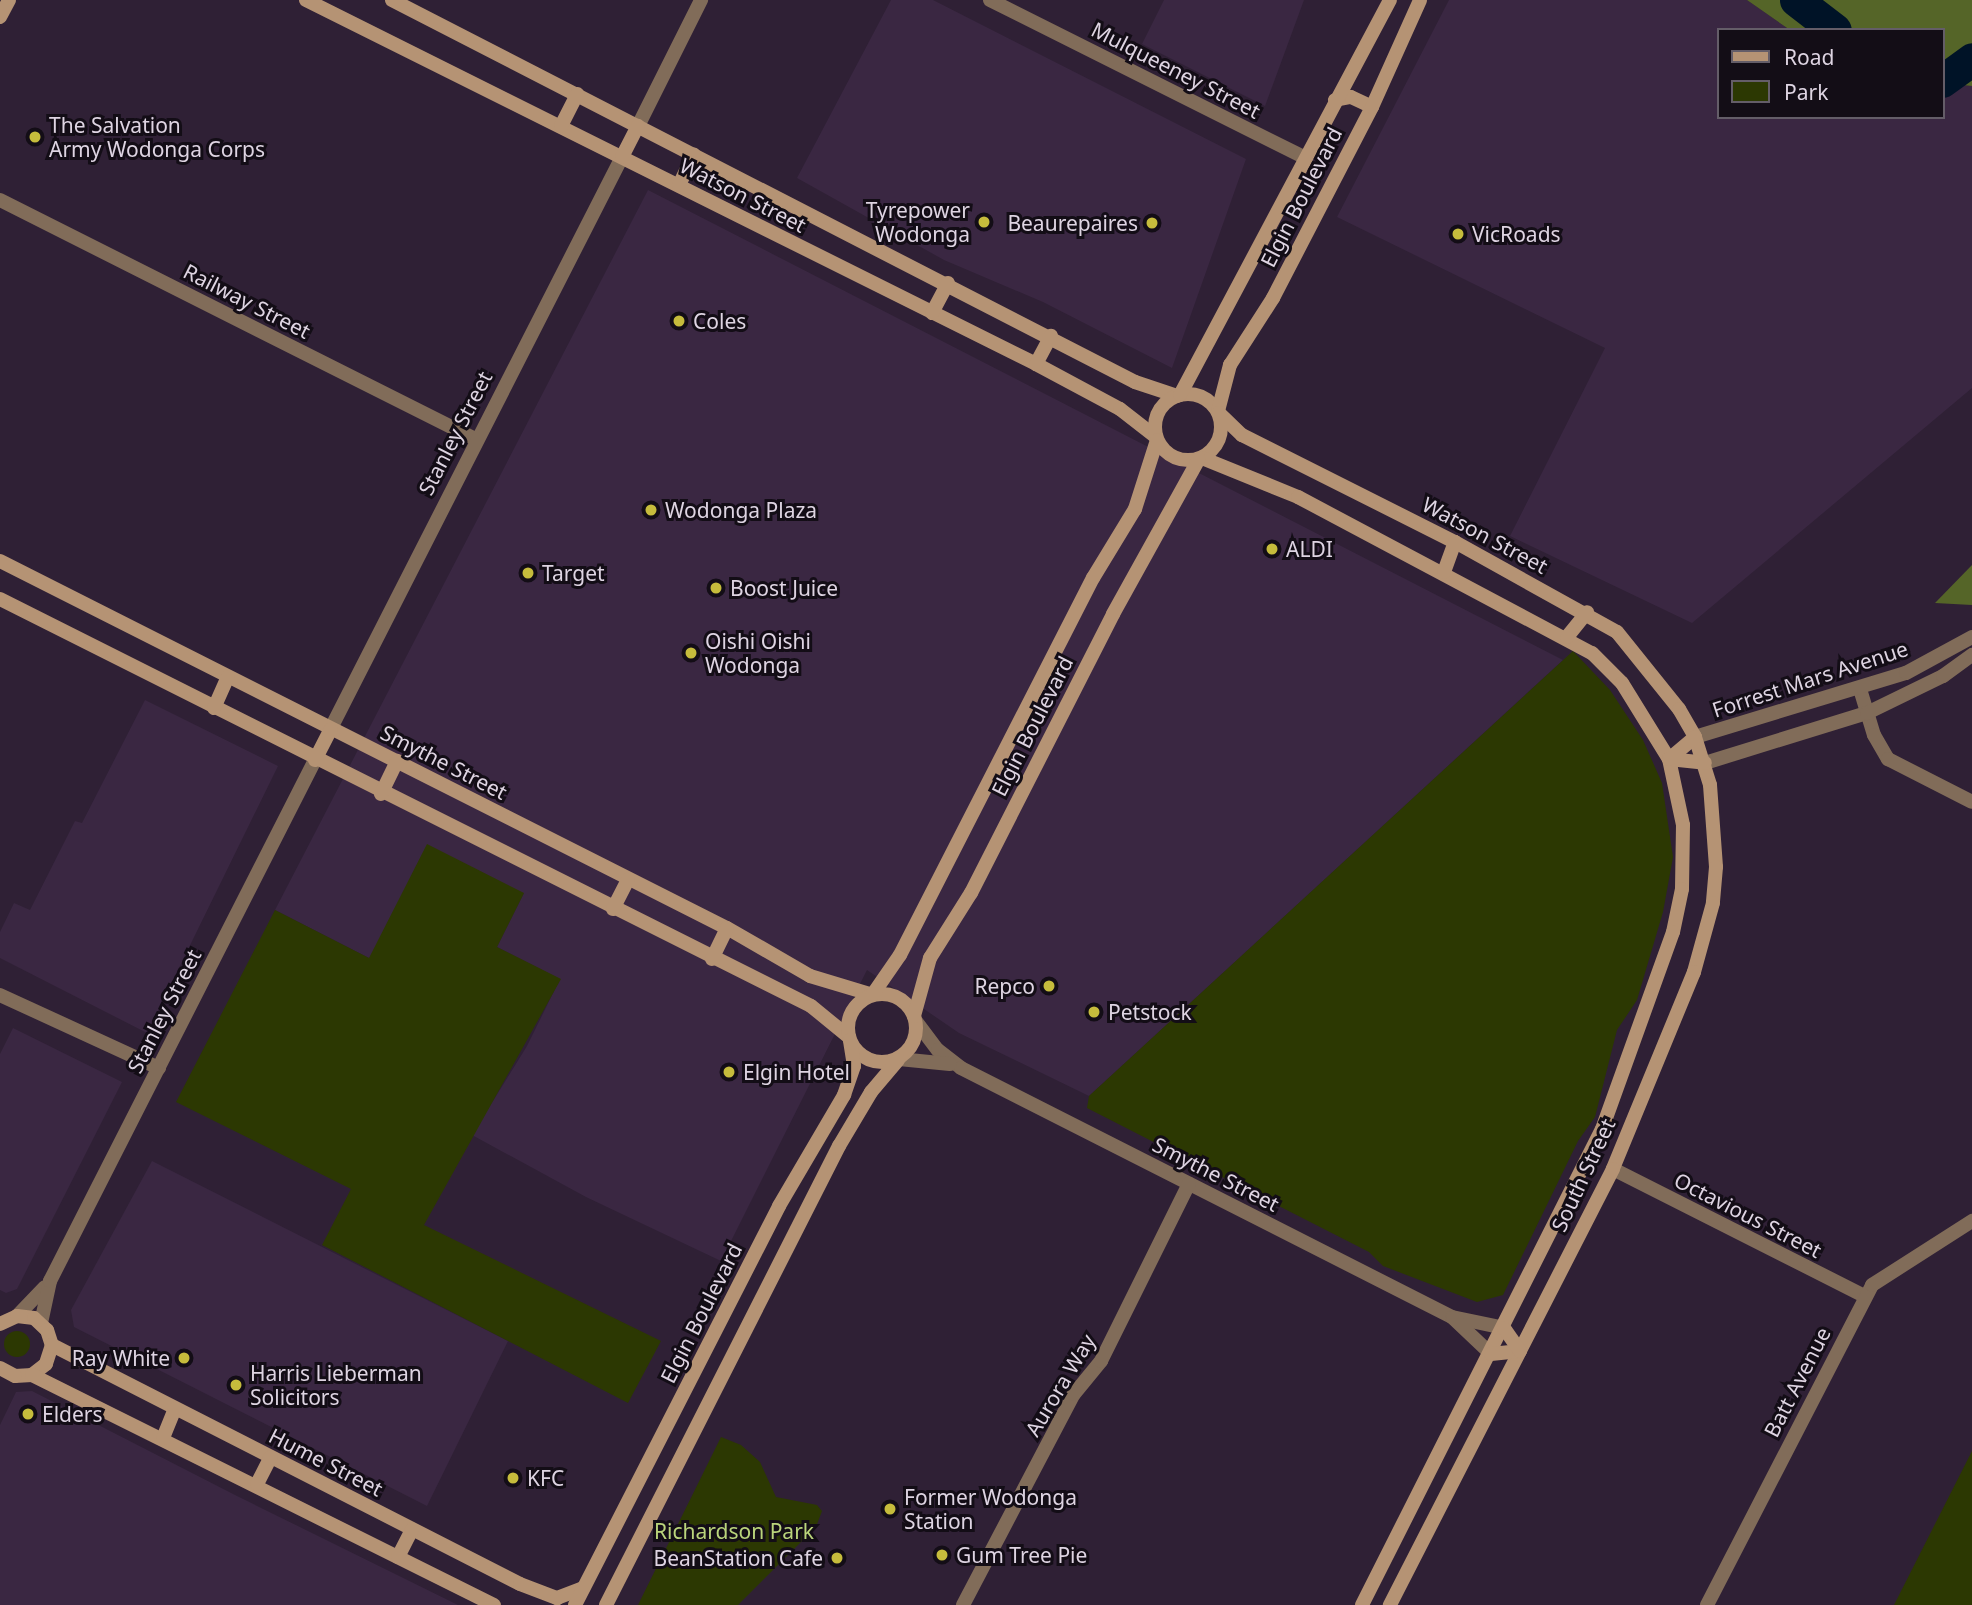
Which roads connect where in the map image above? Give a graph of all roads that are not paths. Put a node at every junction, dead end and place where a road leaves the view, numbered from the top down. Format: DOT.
graph roads {
  1 [pos="306,0"];
  2 [pos="392,0"];
  3 [pos="701,0"];
  4 [pos="990,0"];
  5 [pos="1390,0"];
  6 [pos="1420,0"];
  7 [pos="577,94"];
  8 [pos="1335,100"];
  9 [pos="1372,107"];
  10 [pos="561,126"];
  11 [pos="638,126"];
  12 [pos="694,154"];
  13 [pos="622,157"];
  14 [pos="1305,158"];
  15 [pos="678,185"];
  16 [pos="0,200"];
  17 [pos="948,282"];
  18 [pos="932,313"];
  19 [pos="1051,336"];
  20 [pos="1036,364"];
  21 [pos="1178,396"];
  22 [pos="1219,412"];
  23 [pos="1156,438"];
  24 [pos="475,439"];
  25 [pos="1201,458"];
  26 [pos="1455,542"];
  27 [pos="0,561"];
  28 [pos="1444,572"];
  29 [pos="0,599"];
  30 [pos="1587,612"];
  31 [pos="1567,637"];
  32 [pos="1972,637"];
  33 [pos="1972,655"];
  34 [pos="228,677"];
  35 [pos="1860,689"];
  36 [pos="214,708"];
  37 [pos="1867,713"];
  38 [pos="330,730"];
  39 [pos="1695,737"];
  40 [pos="1669,759"];
  41 [pos="315,760"];
  42 [pos="397,761"];
  43 [pos="1704,763"];
  44 [pos="381,794"];
  45 [pos="1972,802"];
  46 [pos="628,880"];
  47 [pos="613,909"];
  48 [pos="727,928"];
  49 [pos="712,959"];
  50 [pos="871,994"];
  51 [pos="0,995"];
  52 [pos="915,1018"];
  53 [pos="849,1038"];
  54 [pos="898,1059"];
  55 [pos="159,1068"];
  56 [pos="961,1068"];
  57 [pos="1590,1156"];
  58 [pos="1613,1169"];
  59 [pos="1189,1184"];
  60 [pos="1972,1221"];
  61 [pos="50,1281"];
  62 [pos="1864,1296"];
  63 [pos="1452,1317"];
  64 [pos="6,1318"];
  65 [pos="41,1323"];
  66 [pos="1504,1328"];
  67 [pos="52,1345"];
  68 [pos="1520,1351"];
  69 [pos="1491,1354"];
  70 [pos="0,1368"];
  71 [pos="32,1375"];
  72 [pos="176,1409"];
  73 [pos="163,1438"];
  74 [pos="271,1457"];
  75 [pos="257,1484"];
  76 [pos="412,1529"];
  77 [pos="398,1556"];
  78 [pos="584,1587"];
  79 [pos="494,1605"];
  80 [pos="575,1605"];
  81 [pos="606,1605"];
  82 [pos="963,1605"];
  83 [pos="1362,1605"];
  84 [pos="1390,1605"];
  85 [pos="1707,1605"];
  1 -- 10 [label="street, Watson Street"];
  2 -- 7 [label="street, Watson Street"];
  3 -- 11 [label="street"];
  4 -- 14 [label="street, Mulqueeney Street"];
  5 -- 8 [label="street, Elgin Boulevard"];
  6 -- 9 [label="street, Elgin Boulevard"];
  7 -- 10 [label="street"];
  7 -- 11 [label="street, Watson Street"];
  8 -- 9 [label="street"];
  8 -- 14 [label="street, Elgin Boulevard"];
  9 -- 22 [label="street, Elgin Boulevard"];
  10 -- 13 [label="street, Watson Street"];
  11 -- 12 [label="street, Watson Street"];
  11 -- 13 [label="street"];
  12 -- 15 [label="street"];
  12 -- 17 [label="street, Watson Street"];
  13 -- 15 [label="street, Watson Street"];
  13 -- 24 [label="street, Stanley Street"];
  14 -- 21 [label="street, Elgin Boulevard"];
  15 -- 18 [label="street, Watson Street"];
  16 -- 24 [label="street, Railway Street"];
  17 -- 18 [label="street"];
  17 -- 19 [label="street, Watson Street"];
  18 -- 20 [label="street, Watson Street"];
  19 -- 20 [label="street"];
  19 -- 21 [label="street, Watson Street"];
  20 -- 23 [label="street, Watson Street"];
  21 -- 22 [label="street"];
  21 -- 23 [label="street"];
  22 -- 25 [label="street"];
  22 -- 26 [label="street, Watson Street"];
  23 -- 25 [label="street"];
  23 -- 50 [label="street, Elgin Boulevard"];
  24 -- 38 [label="street, Stanley Street"];
  25 -- 28 [label="street"];
  25 -- 52 [label="street, Elgin Boulevard"];
  26 -- 28 [label="street"];
  26 -- 30 [label="street, Watson Street"];
  27 -- 34 [label="street, Smythe Street"];
  28 -- 31 [label="street"];
  29 -- 36 [label="street"];
  30 -- 31 [label="street"];
  30 -- 39 [label="street, Watson Street"];
  31 -- 40 [label="street"];
  32 -- 35 [label="street, Forrest Mars Avenue"];
  33 -- 37 [label="street, Forrest Mars Avenue"];
  34 -- 36 [label="street"];
  34 -- 38 [label="street, Smythe Street"];
  35 -- 37 [label="street"];
  35 -- 39 [label="street, Forrest Mars Avenue"];
  36 -- 41 [label="street"];
  37 -- 43 [label="street, Forrest Mars Avenue"];
  37 -- 45 [label="street"];
  38 -- 41 [label="street"];
  38 -- 42 [label="street, Smythe Street"];
  39 -- 40 [label="street"];
  39 -- 43 [label="street, South Street"];
  40 -- 43 [label="street"];
  40 -- 57 [label="street, South Street"];
  41 -- 44 [label="street"];
  41 -- 55 [label="street, Stanley Street"];
  42 -- 44 [label="street"];
  42 -- 46 [label="street, Smythe Street"];
  43 -- 58 [label="street, South Street"];
  44 -- 47 [label="street"];
  46 -- 47 [label="street"];
  46 -- 48 [label="street, Smythe Street"];
  47 -- 49 [label="street"];
  48 -- 49 [label="street"];
  48 -- 50 [label="street, Smythe Street"];
  49 -- 53 [label="street"];
  50 -- 52 [label="street"];
  50 -- 53 [label="street"];
  51 -- 55 [label="street"];
  52 -- 54 [label="street"];
  52 -- 56 [label="street, Smythe Street"];
  53 -- 54 [label="street"];
  53 -- 78 [label="street, Elgin Boulevard"];
  54 -- 56 [label="street, Smythe Street"];
  54 -- 81 [label="street"];
  55 -- 61 [label="street, Stanley Street"];
  56 -- 59 [label="street, Smythe Street"];
  57 -- 58 [label="street"];
  57 -- 66 [label="street, South Street"];
  58 -- 62 [label="street, Octavious Street"];
  58 -- 68 [label="street, South Street"];
  59 -- 63 [label="street, Smythe Street"];
  59 -- 82 [label="street, Aurora Way"];
  60 -- 62 [label="street, Batt Avenue"];
  61 -- 64 [label="street, Stanley Street"];
  61 -- 65 [label="street, Stanley Street"];
  62 -- 85 [label="street, Batt Avenue"];
  63 -- 66 [label="street, Smythe Street"];
  63 -- 69 [label="street, Smythe Street"];
  64 -- 65 [label="street"];
  65 -- 67 [label="street"];
  66 -- 68 [label="street"];
  66 -- 69 [label="street, South Street"];
  67 -- 71 [label="street"];
  67 -- 72 [label="street, Hume Street"];
  68 -- 69 [label="street"];
  68 -- 84 [label="street, South Street"];
  69 -- 83 [label="street, South Street"];
  70 -- 71 [label="street"];
  71 -- 73 [label="street"];
  72 -- 73 [label="street"];
  72 -- 74 [label="street, Hume Street"];
  73 -- 75 [label="street"];
  74 -- 75 [label="street"];
  74 -- 76 [label="street, Hume Street"];
  75 -- 77 [label="street"];
  76 -- 77 [label="street"];
  76 -- 78 [label="street, Hume Street"];
  77 -- 79 [label="street"];
  78 -- 80 [label="street, Elgin Boulevard"];
}
